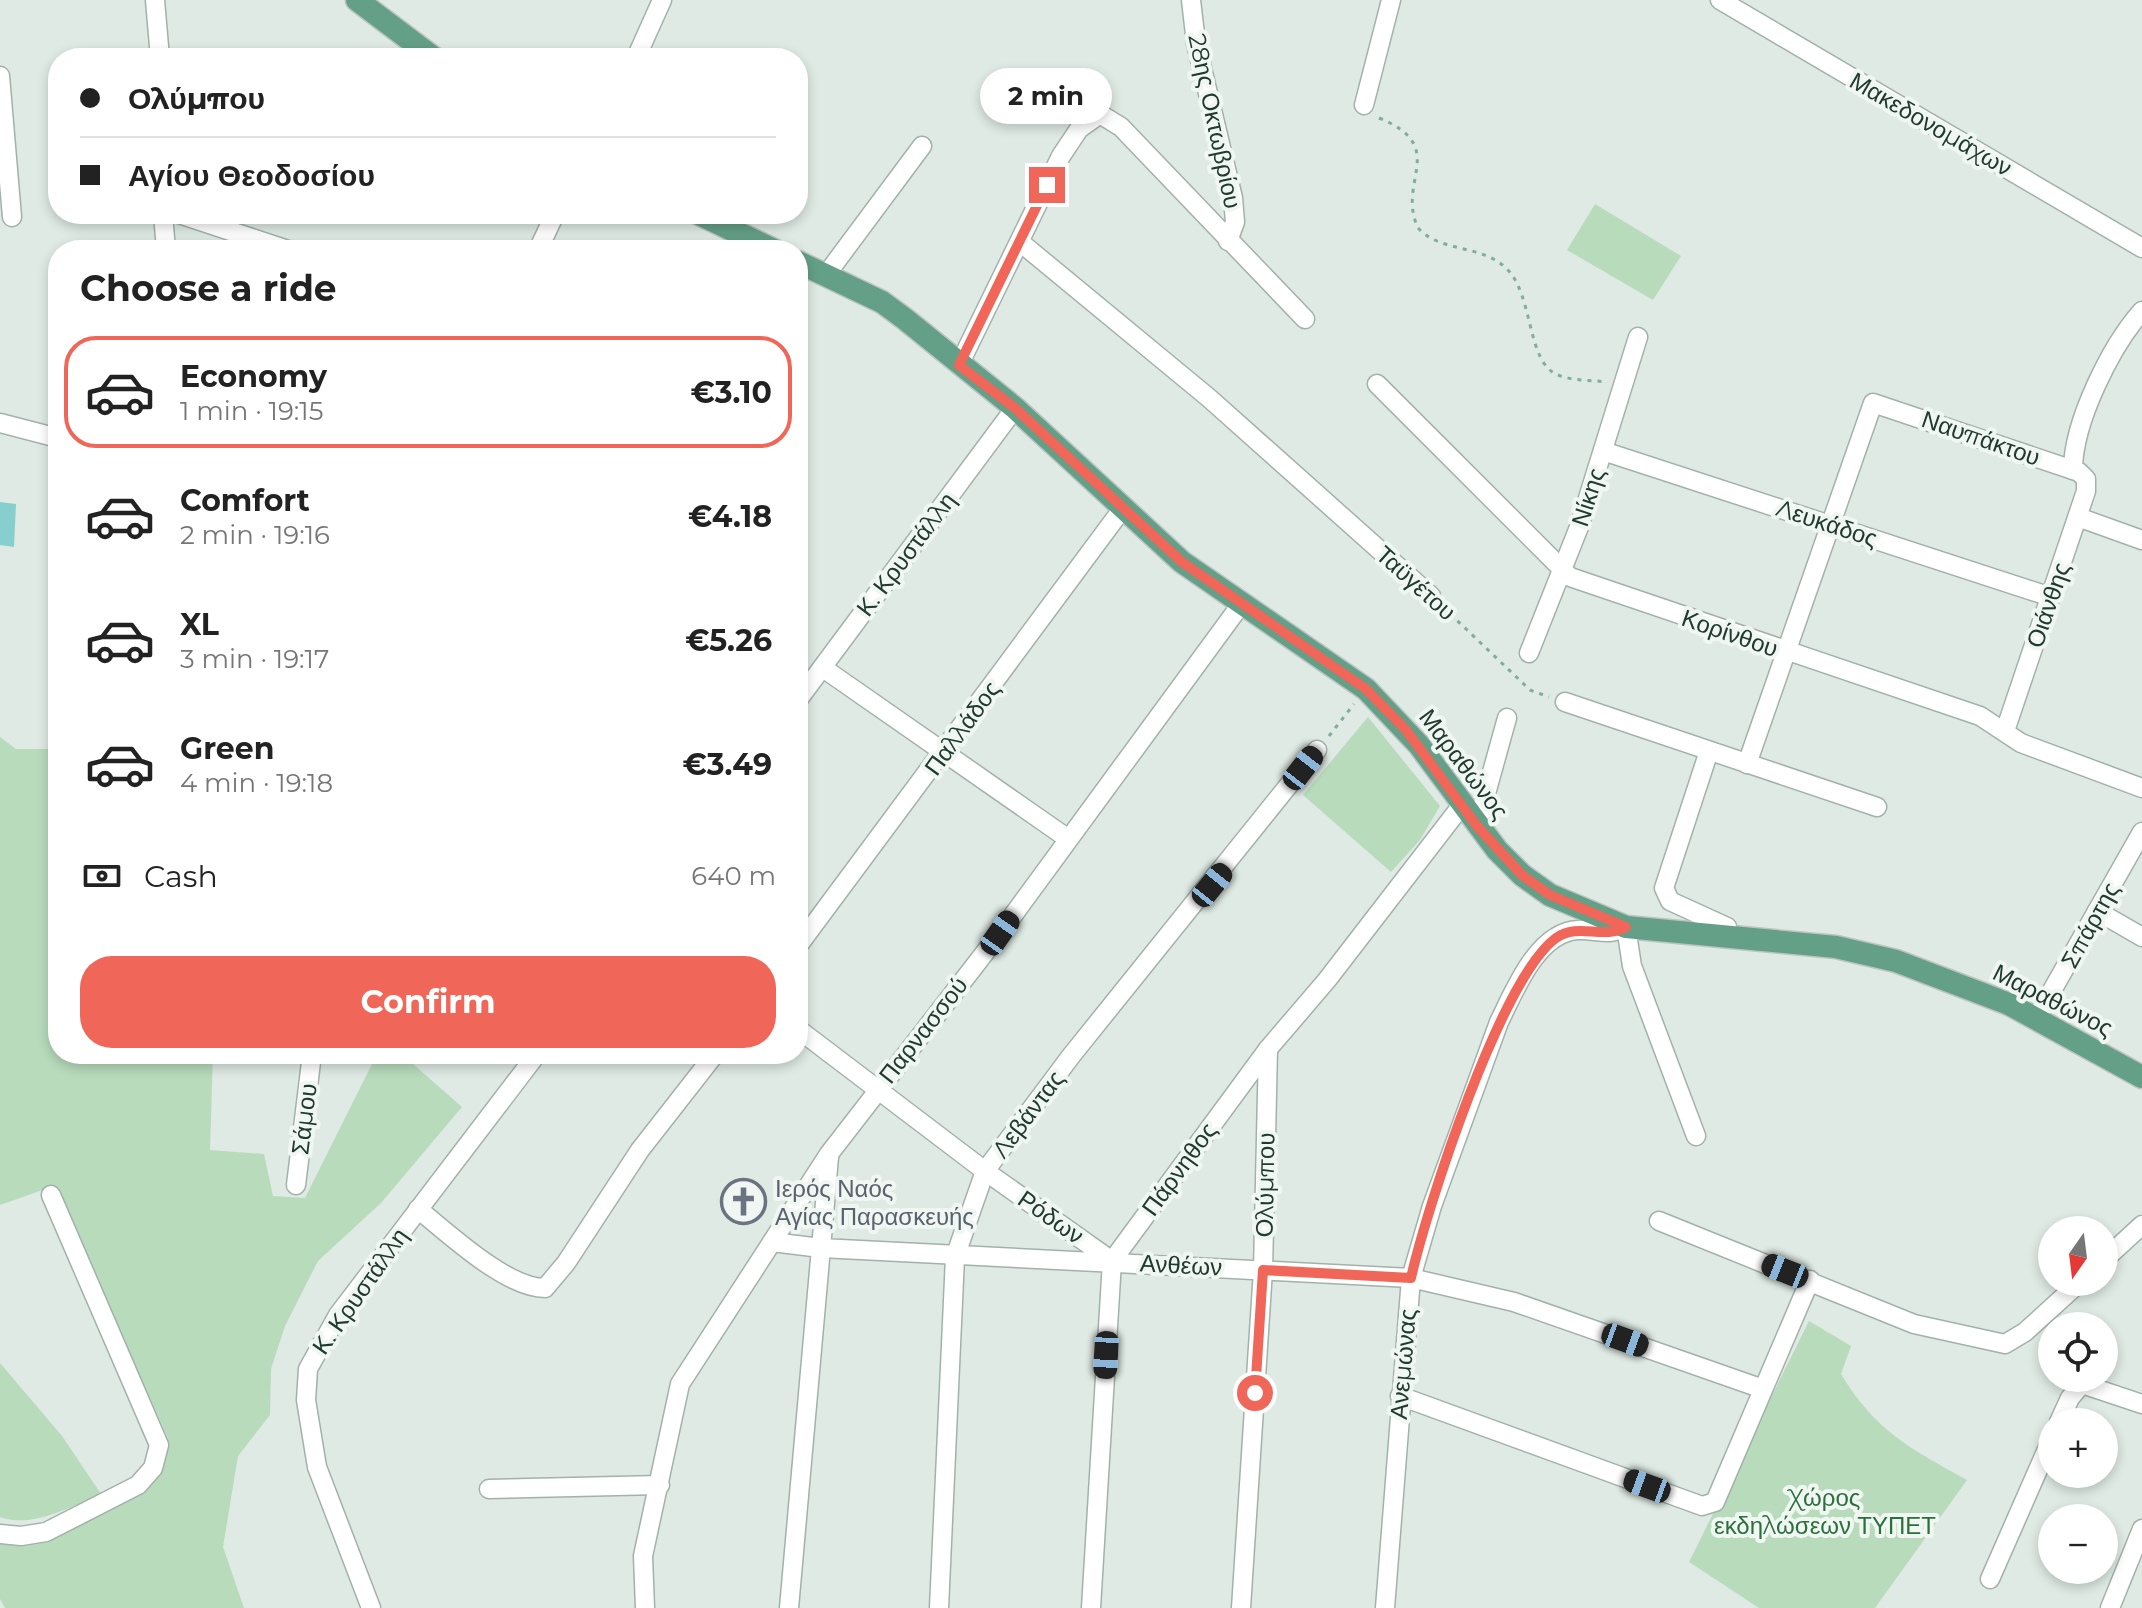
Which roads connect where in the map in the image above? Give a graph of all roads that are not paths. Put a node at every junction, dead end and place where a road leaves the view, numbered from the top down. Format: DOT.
graph roads {
  1 [pos="155,0"];
  2 [pos="357,0"];
  3 [pos="662,0"];
  4 [pos="1191,0"];
  5 [pos="1391,0"];
  6 [pos="1720,0"];
  7 [pos="159,48"];
  8 [pos="421,48"];
  9 [pos="640,48"];
  10 [pos="0,76"];
  11 [pos="1364,105"];
  12 [pos="922,146"];
  13 [pos="12,217"];
  14 [pos="209,224"];
  15 [pos="720,224"];
  16 [pos="258,240"];
  17 [pos="753,240"];
  18 [pos="1228,241"];
  19 [pos="1020,242"];
  20 [pos="2142,248"];
  21 [pos="808,267"];
  22 [pos="826,275"];
  23 [pos="2142,311"];
  24 [pos="1305,319"];
  25 [pos="1638,337"];
  26 [pos="959,365"];
  27 [pos="1377,384"];
  28 [pos="1015,408"];
  29 [pos="0,423"];
  30 [pos="48,435"];
  31 [pos="1603,451"];
  32 [pos="2080,474"];
  33 [pos="1123,508"];
  34 [pos="2078,517"];
  35 [pos="1830,523"];
  36 [pos="2142,540"];
  37 [pos="1562,571"];
  38 [pos="1431,596"];
  39 [pos="2051,597"];
  40 [pos="1242,603"];
  41 [pos="1785,652"];
  42 [pos="1529,653"];
  43 [pos="823,668"];
  44 [pos="808,684"];
  45 [pos="1565,702"];
  46 [pos="1507,718"];
  47 [pos="2005,731"];
  48 [pos="1317,750"];
  49 [pos="1709,751"];
  50 [pos="945,752"];
  51 [pos="1747,764"];
  52 [pos="2142,788"];
  53 [pos="1462,805"];
  54 [pos="1877,807"];
  55 [pos="1477,826"];
  56 [pos="2142,832"];
  57 [pos="1067,838"];
  58 [pos="2097,911"];
  59 [pos="1626,927"];
  60 [pos="808,933"];
  61 [pos="1728,937"];
  62 [pos="2142,937"];
  63 [pos="2037,1017"];
  64 [pos="808,1037"];
  65 [pos="1268,1049"];
  66 [pos="311,1064"];
  67 [pos="529,1064"];
  68 [pos="707,1064"];
  69 [pos="2142,1077"];
  70 [pos="876,1090"];
  71 [pos="1696,1136"];
  72 [pos="829,1154"];
  73 [pos="985,1171"];
  74 [pos="296,1185"];
  75 [pos="51,1195"];
  76 [pos="418,1209"];
  77 [pos="1659,1221"];
  78 [pos="2142,1225"];
  79 [pos="772,1242"];
  80 [pos="2118,1247"];
  81 [pos="821,1248"];
  82 [pos="955,1257"];
  83 [pos="1112,1261"];
  84 [pos="1263,1270"];
  85 [pos="1411,1278"];
  86 [pos="1810,1280"];
  87 [pos="2065,1296"];
  88 [pos="1763,1389"];
  89 [pos="1400,1396"];
  90 [pos="2142,1404"];
  91 [pos="2065,1408"];
  92 [pos="2038,1470"];
  93 [pos="660,1485"];
  94 [pos="489,1489"];
  95 [pos="2142,1529"];
  96 [pos="0,1534"];
  97 [pos="1990,1579"];
  98 [pos="371,1608"];
  99 [pos="645,1608"];
  100 [pos="789,1608"];
  101 [pos="939,1608"];
  102 [pos="1091,1608"];
  103 [pos="1241,1608"];
  104 [pos="1385,1608"];
  105 [pos="2110,1608"];
  1 -- 7 [label="street"];
  2 -- 8 [label="main road"];
  3 -- 9 [label="street"];
  4 -- 18 [label="street, 28ης Οκτωβρίου"];
  5 -- 11 [label="street"];
  6 -- 20 [label="street, Μακεδονομάχων"];
  10 -- 13 [label="street"];
  12 -- 22 [label="street"];
  14 -- 16 [label="street"];
  15 -- 17 [label="main road"];
  18 -- 19 [label="street"];
  18 -- 24 [label="street"];
  19 -- 26 [label="street"];
  19 -- 38 [label="street, Ταϋγέτου"];
  21 -- 22 [label="main road, Μαραθώνος"];
  22 -- 26 [label="main road, Μαραθώνος"];
  23 -- 32 [label="street, Οιάνθης"];
  25 -- 31 [label="street, Νίκης"];
  26 -- 28 [label="main road, Μαραθώνος"];
  27 -- 37 [label="street, Κορίνθου"];
  28 -- 33 [label="main road, Μαραθώνος"];
  28 -- 43 [label="street, Κ. Κρυστάλλη"];
  29 -- 30 [label="street"];
  31 -- 35 [label="street, Λευκάδος"];
  31 -- 37 [label="street, Νίκης"];
  32 -- 34 [label="street, Οιάνθης"];
  32 -- 35 [label="street, Ναυπάκτου"];
  33 -- 40 [label="main road, Μαραθώνος"];
  33 -- 50 [label="street, Παλλάδος"];
  34 -- 36 [label="street"];
  34 -- 39 [label="street, Οιάνθης"];
  35 -- 39 [label="street, Λευκάδος"];
  35 -- 41 [label="street"];
  37 -- 41 [label="street, Κορίνθου"];
  37 -- 42 [label="street, Νίκης"];
  39 -- 47 [label="street, Οιάνθης"];
  40 -- 53 [label="main road, Μαραθώνος"];
  40 -- 57 [label="street, Παρνασσού"];
  41 -- 47 [label="street, Κορίνθου"];
  41 -- 51 [label="street"];
  43 -- 44 [label="street, Κ. Κρυστάλλη"];
  43 -- 50 [label="street"];
  45 -- 49 [label="street"];
  46 -- 55 [label="street"];
  47 -- 52 [label="street, Κορίνθου"];
  48 -- 73 [label="street, Λεβάντας"];
  49 -- 51 [label="street"];
  49 -- 61 [label="street"];
  50 -- 57 [label="street"];
  50 -- 60 [label="street, Παλλάδος"];
  51 -- 54 [label="street"];
  53 -- 55 [label="main road, Μαραθώνος"];
  53 -- 65 [label="street, Πάρνηθος"];
  55 -- 59 [label="main road, Μαραθώνος"];
  56 -- 58 [label="street, Σπάρτης"];
  57 -- 70 [label="street, Παρνασσού"];
  58 -- 62 [label="street"];
  58 -- 63 [label="street, Σπάρτης"];
  59 -- 61 [label="main road, Μαραθώνος"];
  59 -- 71 [label="street"];
  59 -- 85 [label="street, Ανεμώνας"];
  61 -- 63 [label="main road, Μαραθώνος"];
  63 -- 69 [label="main road, Μαραθώνος"];
  64 -- 70 [label="street, Ρόδων"];
  65 -- 83 [label="street, Πάρνηθος"];
  65 -- 84 [label="street, Ολύμπου"];
  66 -- 74 [label="street, Σάμου"];
  67 -- 76 [label="street, Κ. Κρυστάλλη"];
  68 -- 76 [label="street"];
  70 -- 72 [label="street, Παρνασσού"];
  70 -- 73 [label="street, Ρόδων"];
  72 -- 79 [label="street, Παρνασσού"];
  72 -- 81 [label="street"];
  73 -- 82 [label="street, Λεβάντας"];
  73 -- 83 [label="street, Ρόδων"];
  75 -- 96 [label="street"];
  76 -- 98 [label="street, Κ. Κρυστάλλη"];
  77 -- 86 [label="street"];
  78 -- 80 [label="street"];
  79 -- 81 [label="street, Ανθέων"];
  79 -- 93 [label="street, Παρνασσού"];
  81 -- 82 [label="street, Ανθέων"];
  81 -- 100 [label="street"];
  82 -- 83 [label="street, Ανθέων"];
  82 -- 101 [label="street, Λεβάντας"];
  83 -- 84 [label="street, Ανθέων"];
  83 -- 102 [label="street"];
  84 -- 85 [label="street, Ανθέων"];
  84 -- 103 [label="street, Ολύμπου"];
  85 -- 88 [label="street, Ανθέων"];
  85 -- 89 [label="street, Ανεμώνας"];
  86 -- 87 [label="street"];
  86 -- 88 [label="street"];
  88 -- 89 [label="street"];
  89 -- 104 [label="street, Ανεμώνας"];
  90 -- 91 [label="street"];
  92 -- 97 [label="street"];
  93 -- 94 [label="street"];
  93 -- 99 [label="street"];
  95 -- 105 [label="street"];
}
